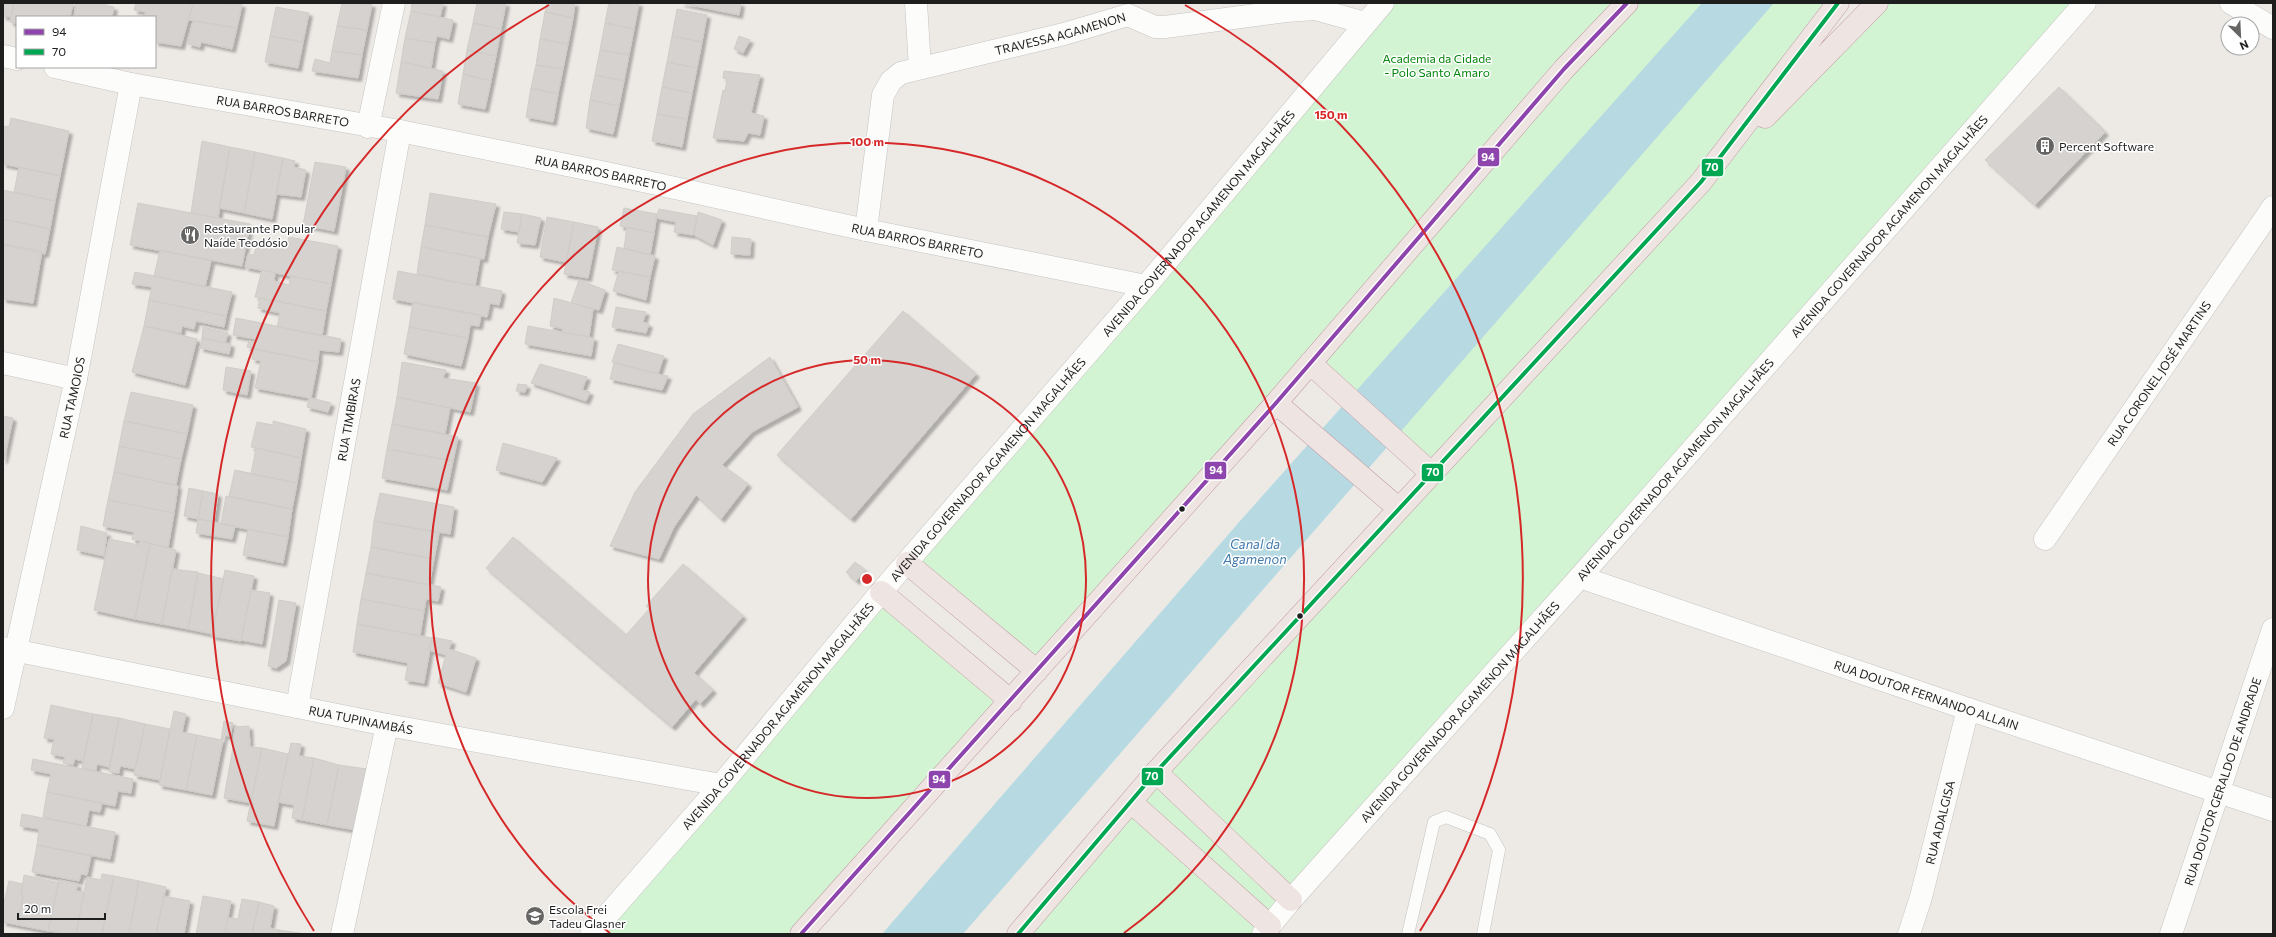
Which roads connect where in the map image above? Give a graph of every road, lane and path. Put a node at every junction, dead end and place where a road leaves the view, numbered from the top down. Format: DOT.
graph roads {
  1 [pos="394,3"];
  2 [pos="916,3"];
  3 [pos="1383,3"];
  4 [pos="1612,3"];
  5 [pos="1627,3"];
  6 [pos="1877,3"];
  7 [pos="2085,3"];
  8 [pos="2231,3"];
  9 [pos="1833,8"];
  10 [pos="1365,23"];
  11 [pos="2273,28"];
  12 [pos="3,56"];
  13 [pos="16,59"];
  14 [pos="59,68"];
  15 [pos="920,68"];
  16 [pos="1564,69"];
  17 [pos="131,84"];
  18 [pos="368,127"];
  19 [pos="400,132"];
  20 [pos="1701,182"];
  21 [pos="2273,207"];
  22 [pos="866,230"];
  23 [pos="1146,286"];
  24 [pos="3,363"];
  25 [pos="1310,363"];
  26 [pos="76,379"];
  27 [pos="1276,403"];
  28 [pos="1431,473"];
  29 [pos="1398,508"];
  30 [pos="2045,539"];
  31 [pos="907,563"];
  32 [pos="1580,577"];
  33 [pos="881,592"];
  34 [pos="2273,629"];
  35 [pos="10,649"];
  36 [pos="1037,671"];
  37 [pos="1011,701"];
  38 [pos="297,707"];
  39 [pos="3,708"];
  40 [pos="1968,709"];
  41 [pos="387,725"];
  42 [pos="1156,772"];
  43 [pos="721,785"];
  44 [pos="2219,792"];
  45 [pos="1131,802"];
  46 [pos="2273,810"];
  47 [pos="1291,900"];
  48 [pos="1271,931"];
  49 [pos="342,934"];
  50 [pos="591,934"];
  51 [pos="801,934"];
  52 [pos="1018,934"];
  53 [pos="1408,934"];
  54 [pos="1483,934"];
  55 [pos="1909,934"];
  56 [pos="2172,934"];
  1 -- 18 [label="street"];
  2 -- 15 [label="street"];
  3 -- 10 [label="street, AVENIDA GOVERNADOR AGAMENON MAGALHÃES"];
  4 -- 16 [label="highway"];
  5 -- 16 [label="highway"];
  6 -- 20 [label="highway"];
  7 -- 32 [label="street, AVENIDA GOVERNADOR AGAMENON MAGALHÃES"];
  8 -- 11 [label="street"];
  9 -- 20 [label="highway"];
  10 -- 15 [label="street, TRAVESSA AGAMENON"];
  10 -- 23 [label="street, AVENIDA GOVERNADOR AGAMENON MAGALHÃES"];
  12 -- 13 [label="street"];
  14 -- 17 [label="street, RUA BARROS BARRETO"];
  15 -- 22 [label="street, TRAVESSA AGAMENON"];
  16 -- 25 [label="highway"];
  17 -- 18 [label="street, RUA BARROS BARRETO"];
  17 -- 26 [label="street, RUA TAMOIOS"];
  18 -- 19 [label="street, RUA BARROS BARRETO"];
  19 -- 22 [label="street, RUA BARROS BARRETO"];
  19 -- 38 [label="street, RUA TIMBIRAS"];
  20 -- 28 [label="highway"];
  21 -- 30 [label="street, RUA CORONEL JOSÉ MARTINS"];
  22 -- 23 [label="street, RUA BARROS BARRETO"];
  23 -- 31 [label="street, AVENIDA GOVERNADOR AGAMENON MAGALHÃES"];
  24 -- 26 [label="street"];
  25 -- 27 [label="highway"];
  25 -- 28 [label="highway"];
  26 -- 35 [label="street, RUA TAMOIOS"];
  27 -- 29 [label="highway"];
  27 -- 36 [label="highway"];
  28 -- 29 [label="highway"];
  29 -- 42 [label="highway"];
  31 -- 33 [label="street, AVENIDA GOVERNADOR AGAMENON MAGALHÃES"];
  31 -- 36 [label="highway"];
  32 -- 40 [label="street, RUA DOUTOR FERNANDO ALLAIN"];
  32 -- 47 [label="street, AVENIDA GOVERNADOR AGAMENON MAGALHÃES"];
  33 -- 37 [label="highway"];
  33 -- 43 [label="street, AVENIDA GOVERNADOR AGAMENON MAGALHÃES"];
  34 -- 44 [label="street, RUA DOUTOR GERALDO DE ANDRADE"];
  35 -- 38 [label="street, RUA TUPINAMBÁS"];
  35 -- 39 [label="street, RUA TAMOIOS"];
  36 -- 37 [label="highway"];
  37 -- 51 [label="highway"];
  38 -- 41 [label="street, RUA TUPINAMBÁS"];
  40 -- 44 [label="street, RUA DOUTOR FERNANDO ALLAIN"];
  40 -- 55 [label="street, RUA ADALGISA"];
  41 -- 43 [label="street, RUA TUPINAMBÁS"];
  41 -- 49 [label="street"];
  42 -- 45 [label="highway"];
  42 -- 47 [label="highway"];
  43 -- 50 [label="street, AVENIDA GOVERNADOR AGAMENON MAGALHÃES"];
  44 -- 46 [label="street, RUA DOUTOR FERNANDO ALLAIN"];
  44 -- 56 [label="street, RUA DOUTOR GERALDO DE ANDRADE"];
  45 -- 48 [label="highway"];
  45 -- 52 [label="highway"];
  47 -- 48 [label="street, AVENIDA GOVERNADOR AGAMENON MAGALHÃES"];
  53 -- 54 [label="lane"];
}
